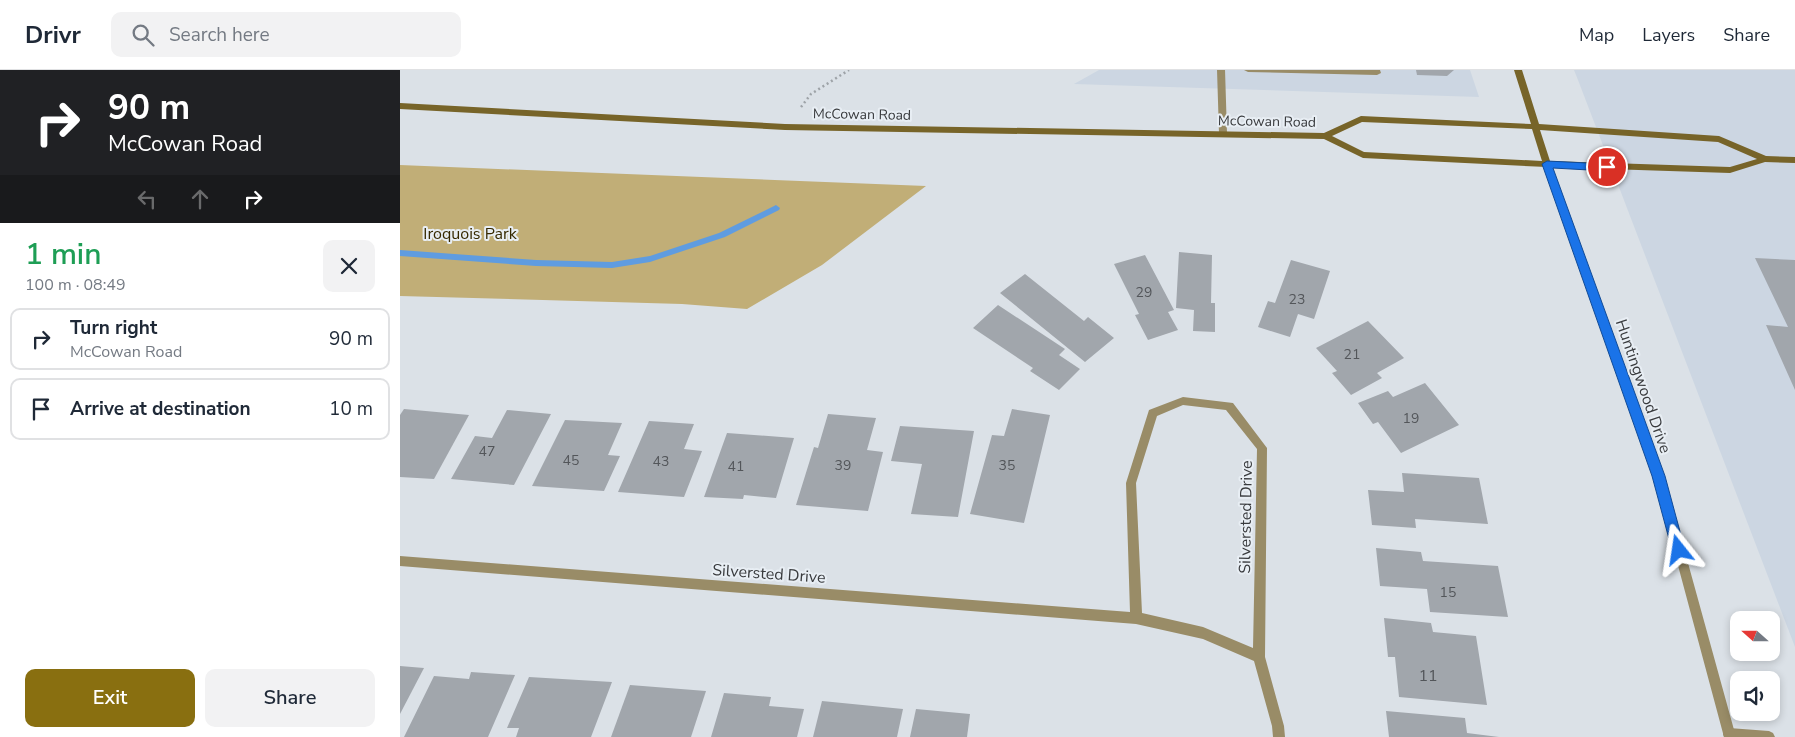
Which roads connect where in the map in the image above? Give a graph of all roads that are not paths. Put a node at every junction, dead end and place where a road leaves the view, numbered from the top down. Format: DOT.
graph roads {
  1 [pos="1221,70"];
  2 [pos="1248,70"];
  3 [pos="1376,70"];
  4 [pos="1518,70"];
  5 [pos="400,106"];
  6 [pos="1537,127"];
  7 [pos="1223,134"];
  8 [pos="1325,136"];
  9 [pos="1765,159"];
  10 [pos="1795,160"];
  11 [pos="1547,164"];
  12 [pos="400,561"];
  13 [pos="1136,618"];
  14 [pos="1259,657"];
  15 [pos="1729,735"];
  16 [pos="1279,737"];
  17 [pos="1769,737"];
  1 -- 7 [label="street"];
  2 -- 3 [label="street"];
  4 -- 6 [label="main road"];
  5 -- 7 [label="main road, McCowan Road"];
  6 -- 8 [label="main road, McCowan Road"];
  6 -- 9 [label="main road, McCowan Road"];
  6 -- 11 [label="main road"];
  7 -- 8 [label="main road, McCowan Road"];
  8 -- 11 [label="main road, McCowan Road"];
  9 -- 10 [label="main road, McCowan Road"];
  9 -- 11 [label="main road, McCowan Road"];
  11 -- 15 [label="street, Huntingwood Drive"];
  12 -- 13 [label="street, Silversted Drive"];
  13 -- 14 [label="street, Silversted Drive"];
  13 -- 14 [label="street, Silversted Drive"];
  14 -- 16 [label="street, Silversted Drive"];
  15 -- 17 [label="street"];
}
